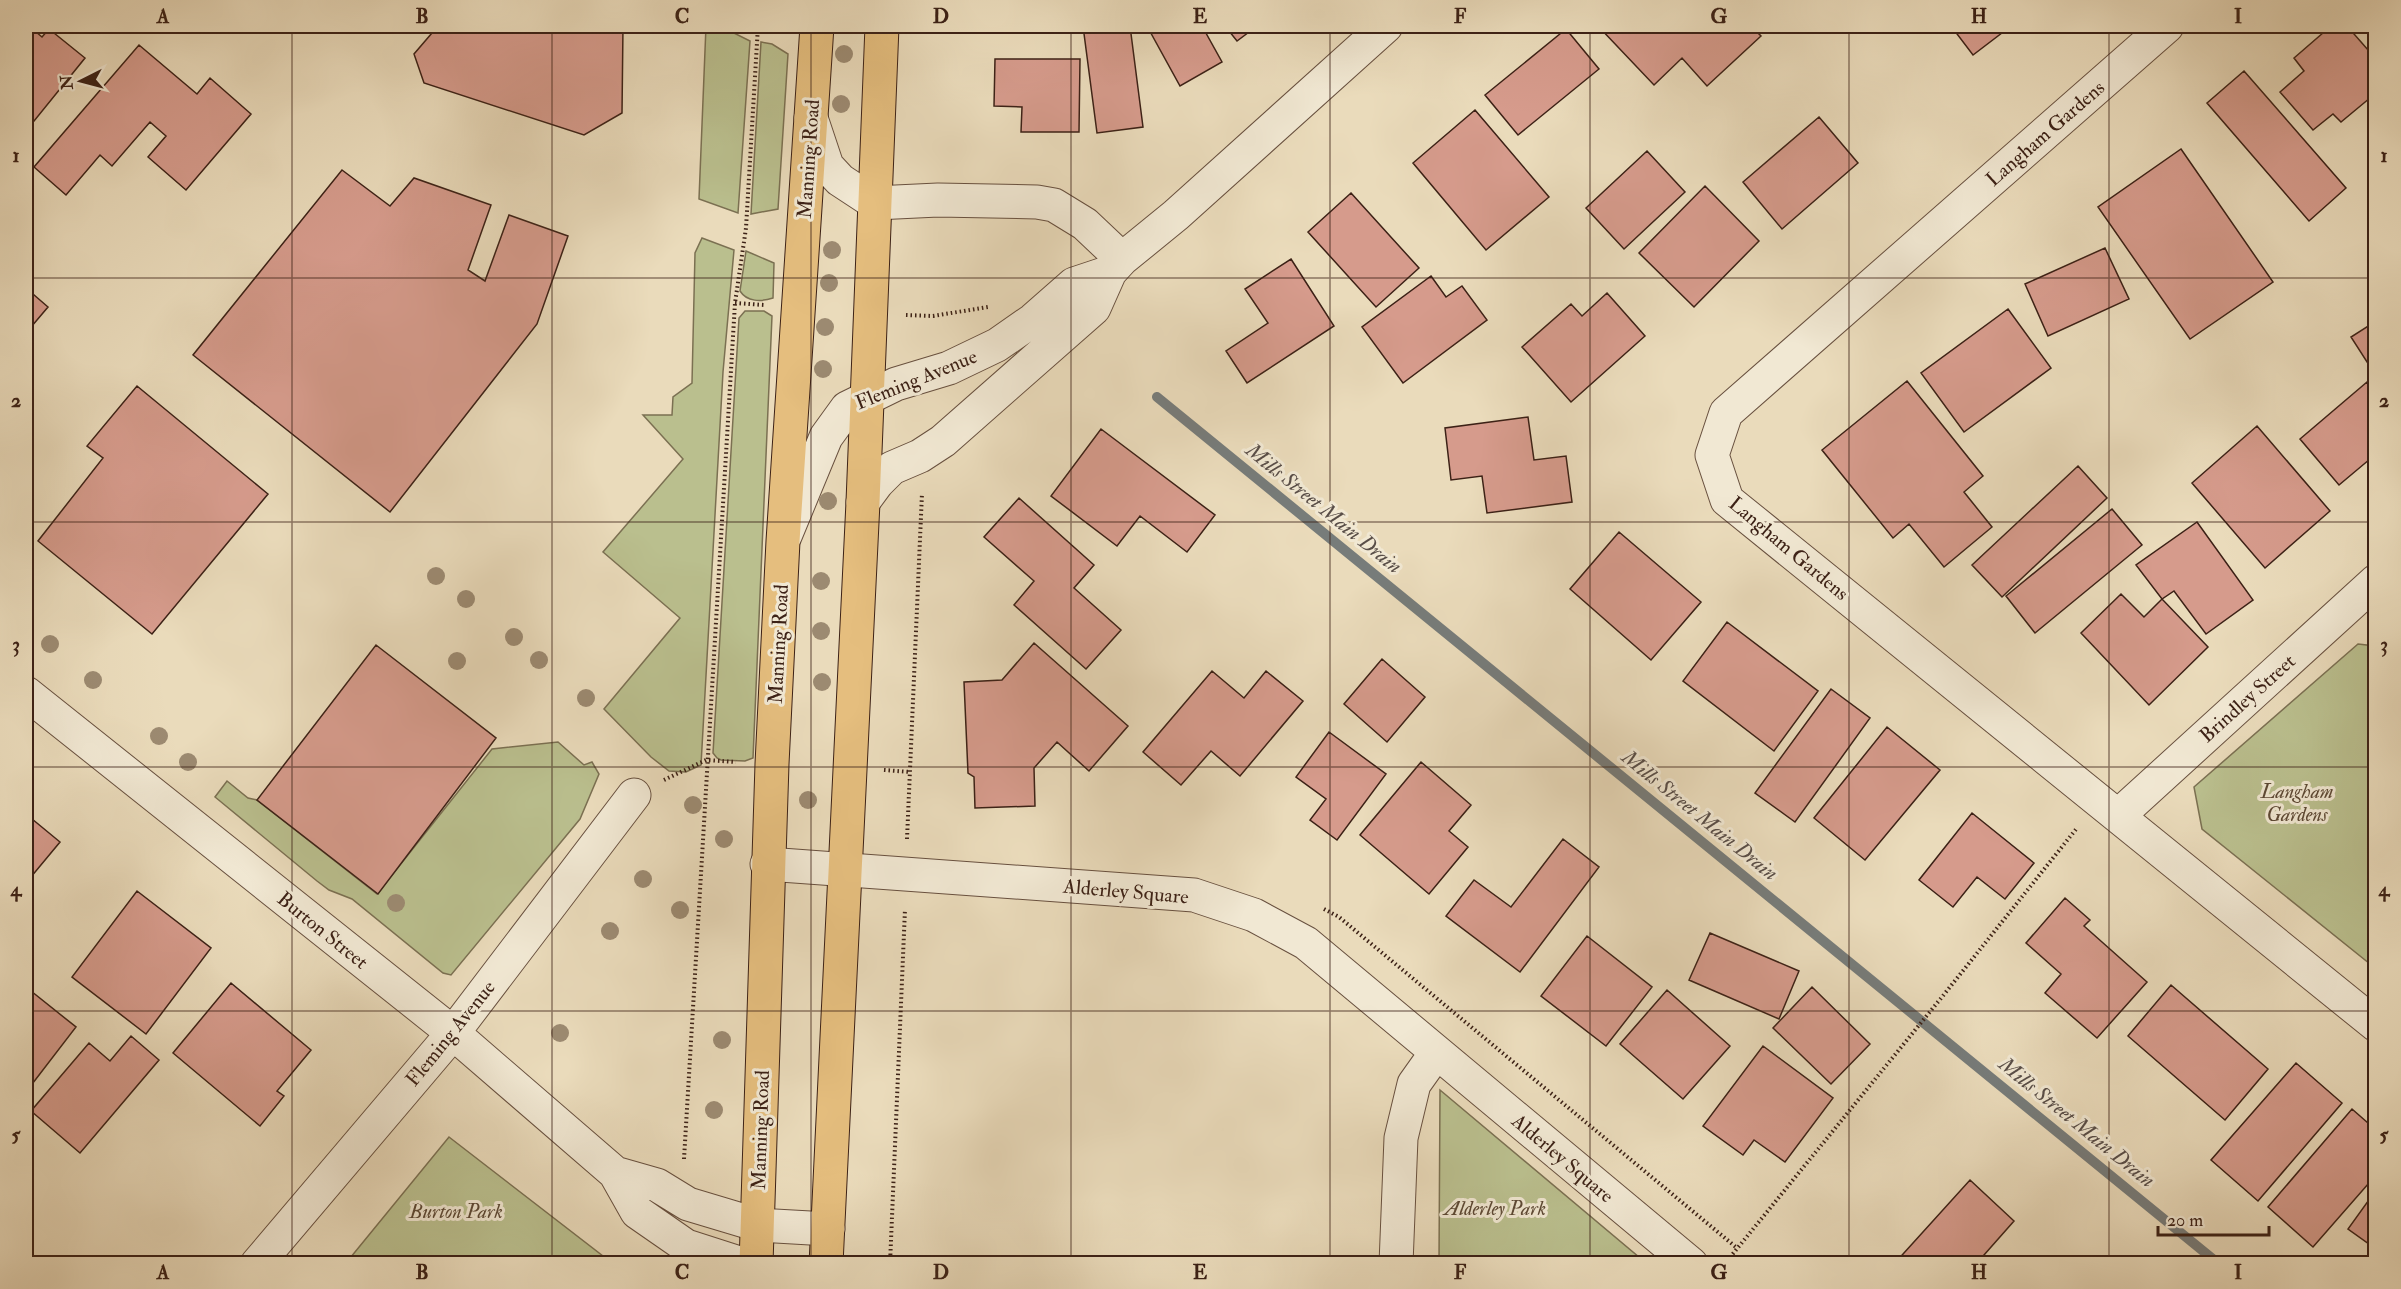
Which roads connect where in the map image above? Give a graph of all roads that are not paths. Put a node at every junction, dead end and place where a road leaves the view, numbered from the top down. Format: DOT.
graph roads {
  1 [pos="818,26"];
  2 [pos="882,26"];
  3 [pos="1386,26"];
  4 [pos="2167,26"];
  5 [pos="811,118"];
  6 [pos="875,203"];
  7 [pos="1116,265"];
  8 [pos="868,396"];
  9 [pos="863,502"];
  10 [pos="783,541"];
  11 [pos="2376,581"];
  12 [pos="26,693"];
  13 [pos="634,795"];
  14 [pos="2108,808"];
  15 [pos="768,864"];
  16 [pos="845,868"];
  17 [pos="2376,1025"];
  18 [pos="453,1034"];
  19 [pos="1436,1053"];
  20 [pos="615,1173"];
  21 [pos="758,1225"];
  22 [pos="828,1229"];
  23 [pos="258,1263"];
  24 [pos="742,1263"];
  25 [pos="756,1263"];
  26 [pos="826,1263"];
  27 [pos="1396,1263"];
  28 [pos="1691,1263"];
  1 -- 5 [label="main road, Manning Road"];
  2 -- 6 [label="main road"];
  3 -- 7 [label="street, Fleming Avenue"];
  4 -- 14 [label="street, Langham Gardens"];
  5 -- 6 [label="street"];
  5 -- 10 [label="main road, Manning Road"];
  6 -- 7 [label="street"];
  6 -- 8 [label="main road"];
  7 -- 8 [label="street, Fleming Avenue"];
  7 -- 9 [label="street, Fleming Avenue"];
  8 -- 9 [label="main road"];
  8 -- 10 [label="street, Fleming Avenue"];
  9 -- 16 [label="main road"];
  10 -- 15 [label="main road, Manning Road"];
  11 -- 14 [label="street, Brindley Street"];
  12 -- 18 [label="street, Burton Street"];
  13 -- 18 [label="street, Fleming Avenue"];
  14 -- 17 [label="street, Langham Gardens"];
  15 -- 16 [label="street, Alderley Square"];
  15 -- 21 [label="main road, Manning Road"];
  16 -- 19 [label="street, Alderley Square"];
  16 -- 22 [label="main road"];
  18 -- 20 [label="street, Burton Street"];
  18 -- 23 [label="street, Fleming Avenue"];
  19 -- 27 [label="street"];
  19 -- 28 [label="street, Alderley Square"];
  20 -- 21 [label="street, Burton Street"];
  20 -- 24 [label="street, Burton Street"];
  21 -- 22 [label="street, Burton Street"];
  21 -- 25 [label="main road, Manning Road"];
  22 -- 26 [label="main road"];
}
